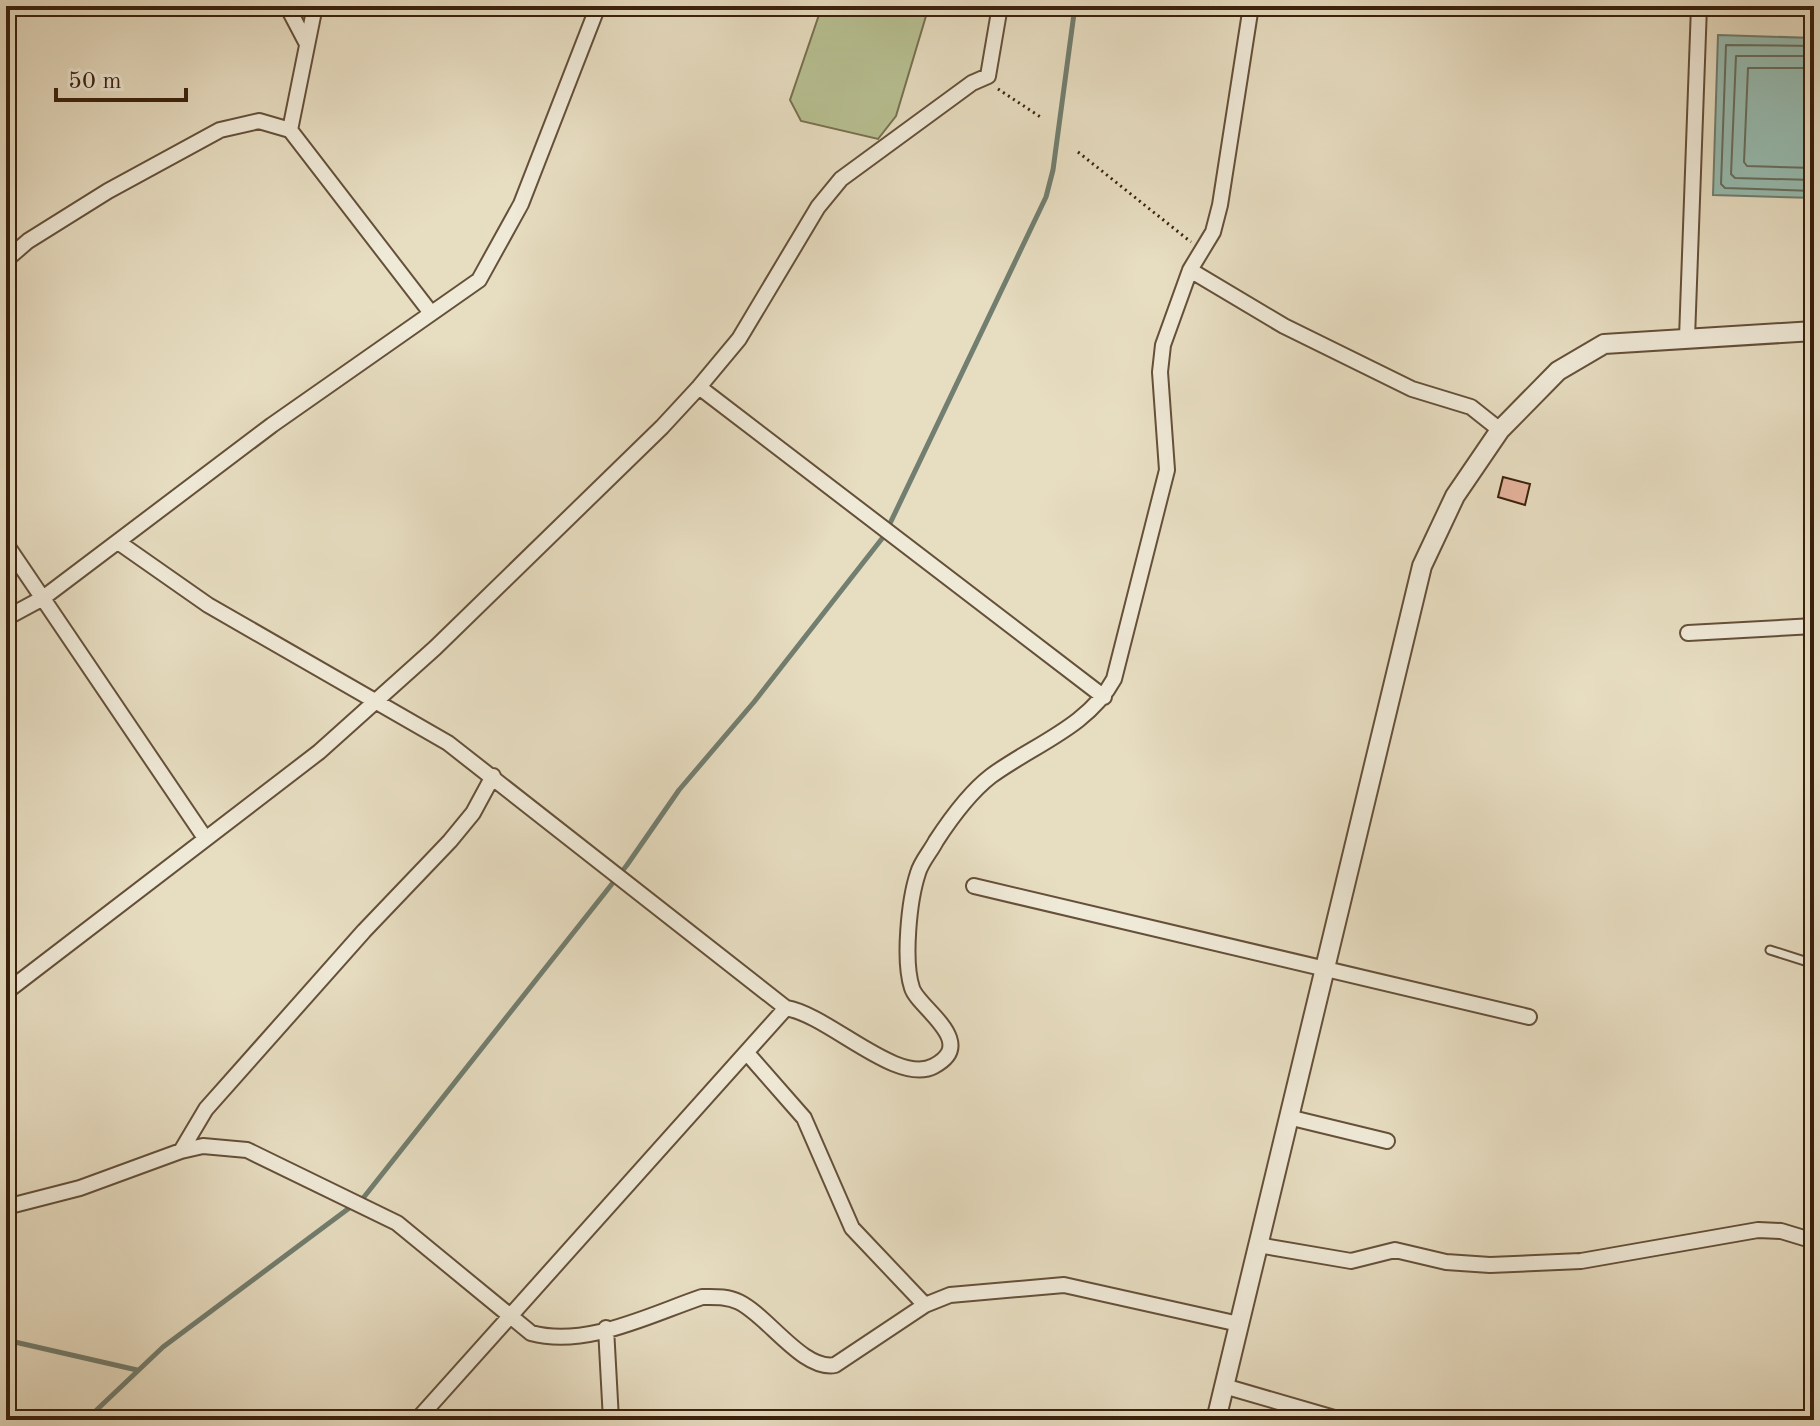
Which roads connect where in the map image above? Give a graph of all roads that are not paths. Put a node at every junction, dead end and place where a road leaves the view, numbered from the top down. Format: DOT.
graph roads {
  1 [pos="287,6"];
  2 [pos="315,6"];
  3 [pos="598,6"];
  4 [pos="1000,6"];
  5 [pos="1251,6"];
  6 [pos="1699,6"];
  7 [pos="307,44"];
  8 [pos="290,130"];
  9 [pos="28,241"];
  10 [pos="6,246"];
  11 [pos="6,260"];
  12 [pos="1190,270"];
  13 [pos="431,313"];
  14 [pos="1814,331"];
  15 [pos="1687,338"];
  16 [pos="699,387"];
  17 [pos="1500,430"];
  18 [pos="118,542"];
  19 [pos="6,544"];
  20 [pos="43,598"];
  21 [pos="6,618"];
  22 [pos="1814,626"];
  23 [pos="1688,633"];
  24 [pos="1104,697"];
  25 [pos="376,701"];
  26 [pos="493,776"];
  27 [pos="205,838"];
  28 [pos="974,886"];
  29 [pos="1770,950"];
  30 [pos="1814,964"];
  31 [pos="1324,968"];
  32 [pos="6,992"];
  33 [pos="786,1008"];
  34 [pos="1529,1017"];
  35 [pos="747,1053"];
  36 [pos="1288,1117"];
  37 [pos="1387,1141"];
  38 [pos="181,1151"];
  39 [pos="6,1207"];
  40 [pos="1814,1241"];
  41 [pos="1258,1245"];
  42 [pos="925,1305"];
  43 [pos="509,1317"];
  44 [pos="1239,1324"];
  45 [pos="606,1328"];
  46 [pos="1224,1386"];
  47 [pos="417,1420"];
  48 [pos="611,1420"];
  49 [pos="1216,1420"];
  50 [pos="1341,1420"];
  1 -- 7 [label="street"];
  2 -- 7 [label="street"];
  3 -- 13 [label="street"];
  4 -- 16 [label="street"];
  5 -- 12 [label="street"];
  6 -- 15 [label="street"];
  7 -- 8 [label="street"];
  8 -- 9 [label="street"];
  8 -- 13 [label="street"];
  9 -- 10 [label="street"];
  9 -- 11 [label="street"];
  12 -- 17 [label="street"];
  12 -- 24 [label="street"];
  13 -- 18 [label="street"];
  14 -- 15 [label="street"];
  15 -- 17 [label="street"];
  16 -- 24 [label="street"];
  16 -- 25 [label="street"];
  17 -- 31 [label="street"];
  18 -- 20 [label="street"];
  18 -- 25 [label="street"];
  19 -- 20 [label="street"];
  20 -- 21 [label="street"];
  20 -- 27 [label="street"];
  22 -- 23 [label="street"];
  24 -- 33 [label="street"];
  25 -- 26 [label="street"];
  25 -- 27 [label="street"];
  26 -- 33 [label="street"];
  26 -- 38 [label="street"];
  27 -- 32 [label="street"];
  28 -- 31 [label="street"];
  29 -- 30 [label="lane"];
  31 -- 34 [label="street"];
  31 -- 36 [label="street"];
  33 -- 35 [label="street"];
  35 -- 42 [label="street"];
  35 -- 43 [label="street"];
  36 -- 37 [label="street"];
  36 -- 41 [label="street"];
  38 -- 39 [label="street"];
  38 -- 43 [label="street"];
  40 -- 41 [label="street"];
  41 -- 44 [label="street"];
  42 -- 44 [label="street"];
  42 -- 45 [label="street"];
  43 -- 45 [label="street"];
  43 -- 47 [label="street"];
  44 -- 46 [label="street"];
  45 -- 48 [label="street"];
  46 -- 49 [label="street"];
  46 -- 50 [label="street"];
}
